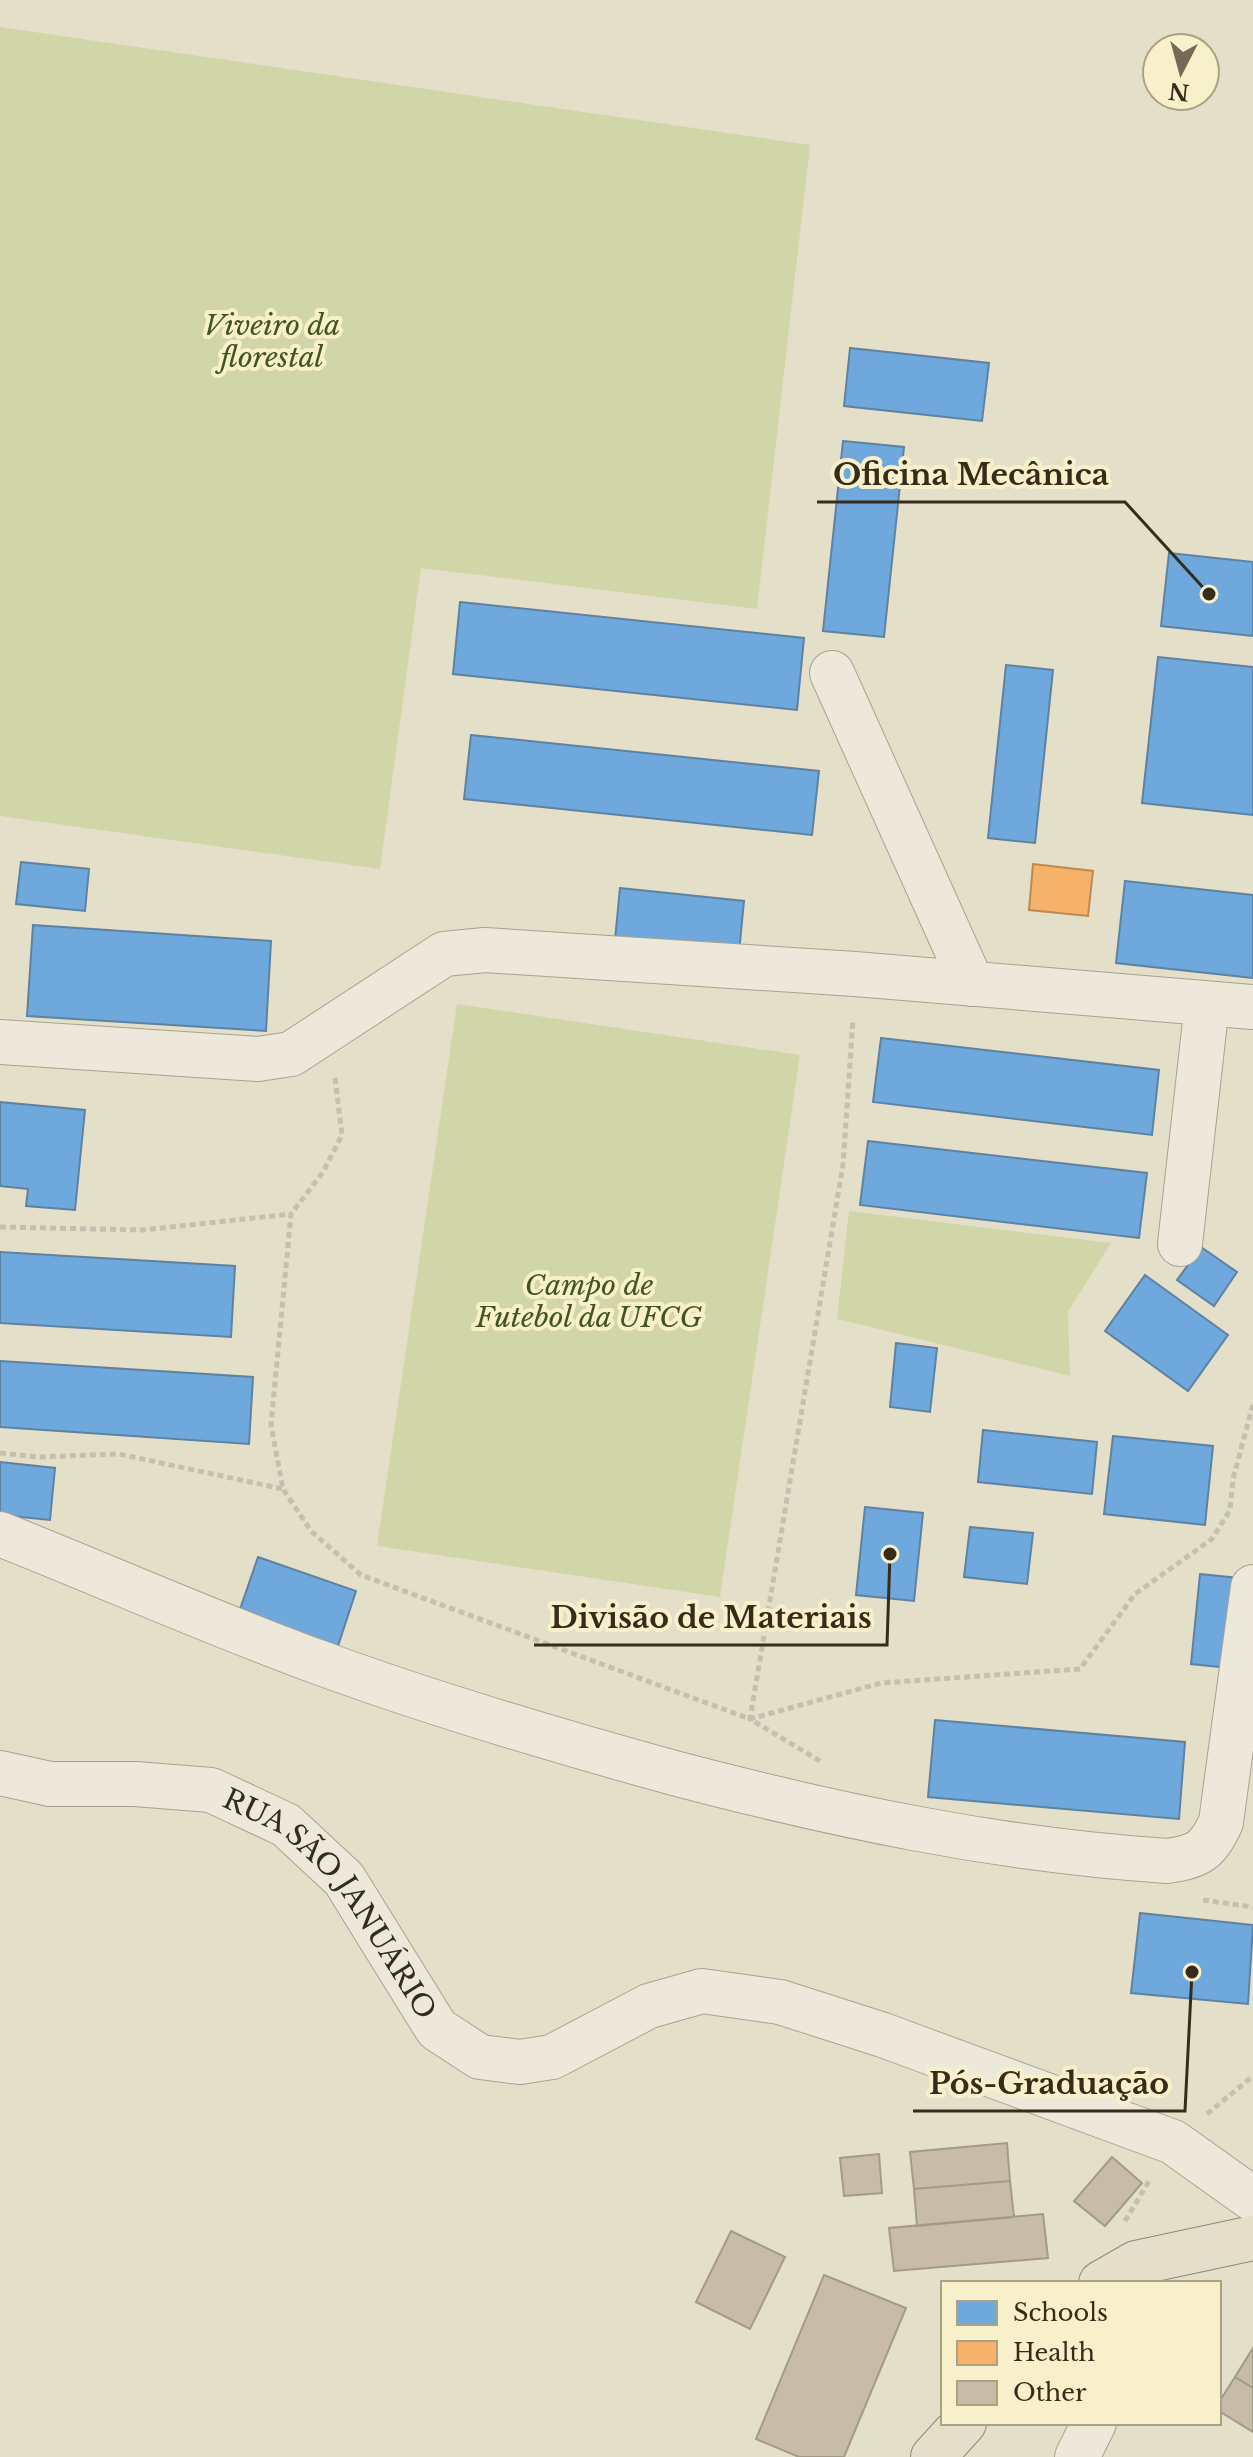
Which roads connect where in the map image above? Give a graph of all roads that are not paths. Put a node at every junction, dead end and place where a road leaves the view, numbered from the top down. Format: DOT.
graph roads {
  1 [pos="832,673"];
  2 [pos="972,984"];
  3 [pos="1207,1004"];
  4 [pos="1253,1007"];
  5 [pos="0,1042"];
  6 [pos="1180,1244"];
  7 [pos="0,1534"];
  8 [pos="1253,1587"];
  9 [pos="0,1773"];
  10 [pos="1253,2199"];
  11 [pos="1253,2238"];
  12 [pos="1170,2268"];
  13 [pos="1104,2281"];
  14 [pos="962,2425"];
  15 [pos="1093,2425"];
  16 [pos="933,2457"];
  17 [pos="1077,2457"];
  1 -- 2 [label="street"];
  2 -- 3 [label="street"];
  2 -- 5 [label="street"];
  3 -- 4 [label="street"];
  3 -- 6 [label="street"];
  7 -- 8 [label="street"];
  9 -- 10 [label="street, RUA SÃO JANUÁRIO"];
  11 -- 12 [label="main road"];
  12 -- 13 [label="main road"];
  14 -- 16 [label="main road"];
  15 -- 17 [label="street"];
}
